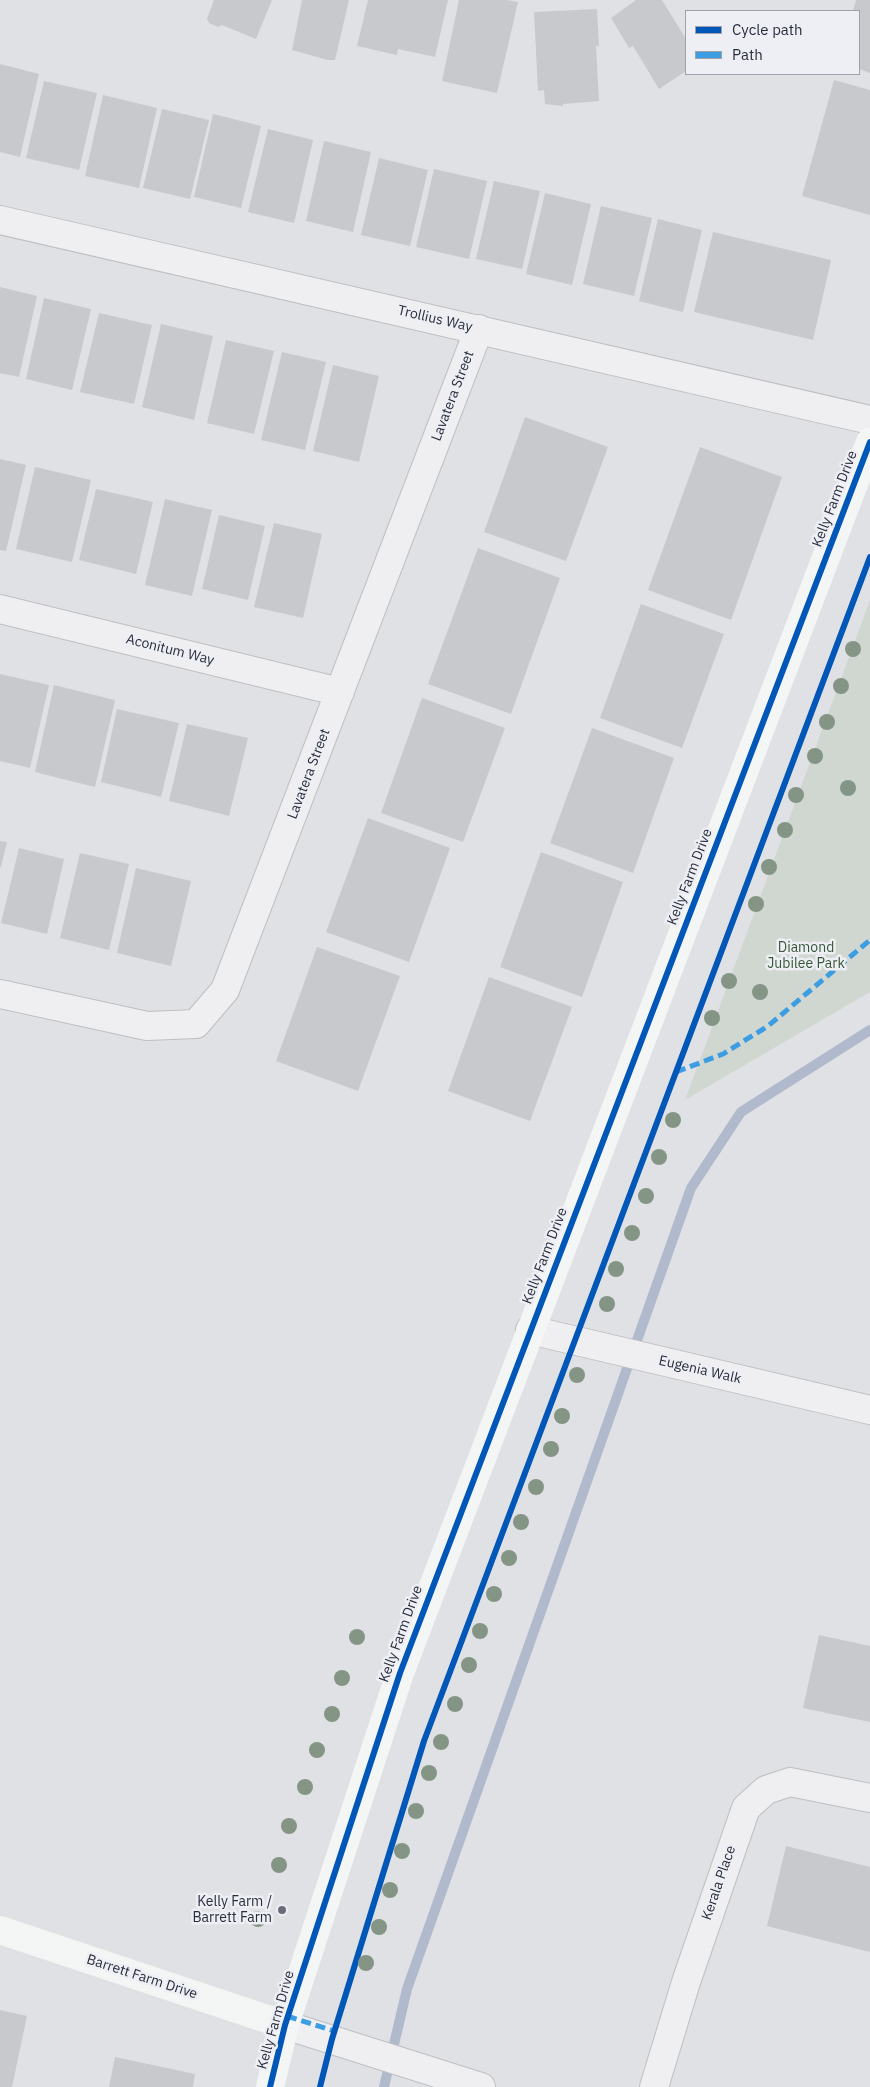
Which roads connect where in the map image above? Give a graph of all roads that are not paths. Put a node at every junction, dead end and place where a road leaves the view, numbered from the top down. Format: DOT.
graph roads {
  1 [pos="0,220"];
  2 [pos="479,329"];
  3 [pos="870,420"];
  4 [pos="870,442"];
  5 [pos="0,609"];
  6 [pos="340,692"];
  7 [pos="0,994"];
  8 [pos="530,1330"];
  9 [pos="870,1410"];
  10 [pos="870,1798"];
  11 [pos="0,1930"];
  12 [pos="285,2025"];
  13 [pos="270,2087"];
  14 [pos="481,2087"];
  15 [pos="654,2087"];
  1 -- 2 [label="street, Trollius Way"];
  2 -- 3 [label="street, Trollius Way"];
  2 -- 6 [label="street, Lavatera Street"];
  4 -- 8 [label="street, Kelly Farm Drive"];
  5 -- 6 [label="street, Aconitum Way"];
  6 -- 7 [label="street, Lavatera Street"];
  8 -- 9 [label="street, Eugenia Walk"];
  8 -- 12 [label="street, Kelly Farm Drive"];
  10 -- 15 [label="street, Kerala Place"];
  11 -- 12 [label="street, Barrett Farm Drive"];
  12 -- 13 [label="street, Kelly Farm Drive"];
  12 -- 14 [label="street"];
}
